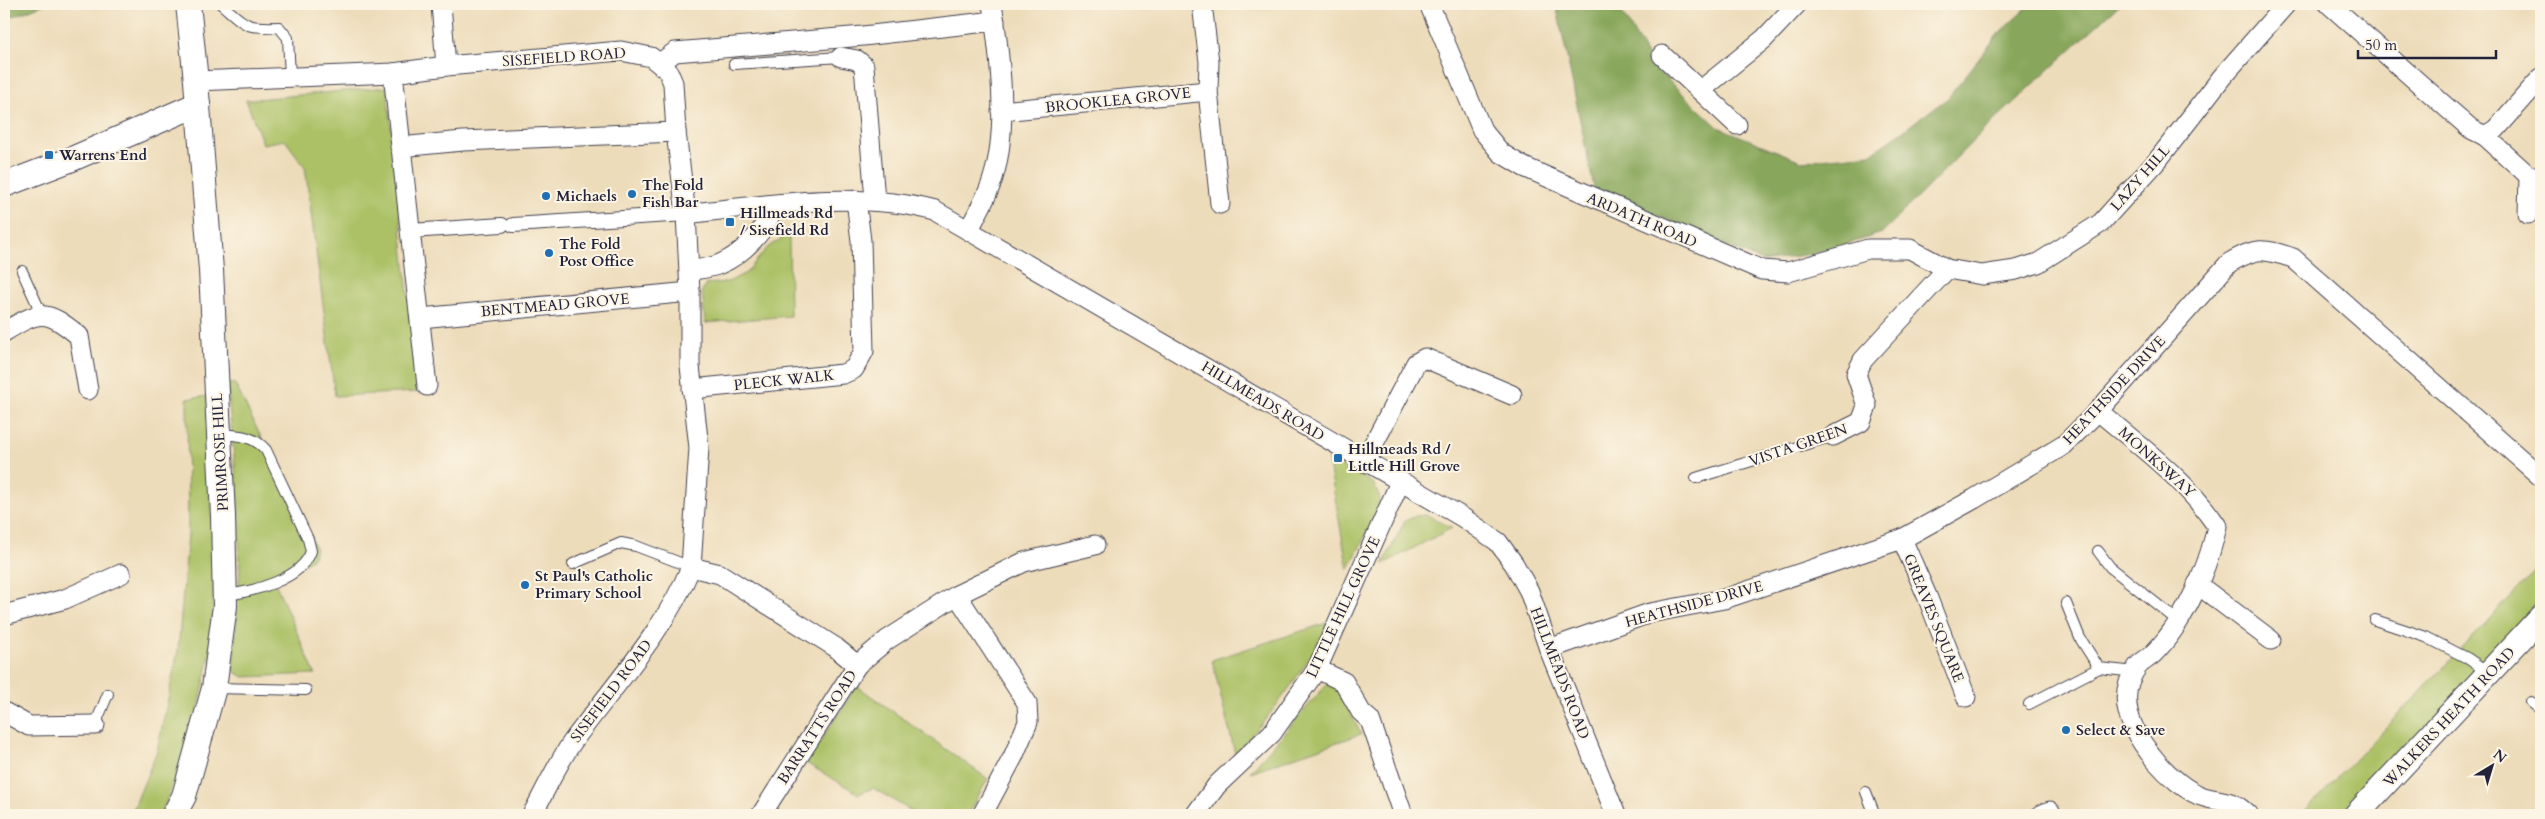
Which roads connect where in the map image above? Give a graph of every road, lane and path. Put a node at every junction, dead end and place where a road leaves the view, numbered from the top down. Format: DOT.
graph roads {
  1 [pos="188,4"];
  2 [pos="221,4"];
  3 [pos="441,4"];
  4 [pos="1202,4"];
  5 [pos="1430,4"];
  6 [pos="1798,4"];
  7 [pos="2286,4"];
  8 [pos="2330,4"];
  9 [pos="994,12"];
  10 [pos="1662,56"];
  11 [pos="841,57"];
  12 [pos="660,63"];
  13 [pos="734,64"];
  14 [pos="446,66"];
  15 [pos="393,73"];
  16 [pos="290,76"];
  17 [pos="2541,78"];
  18 [pos="1701,90"];
  19 [pos="1208,91"];
  20 [pos="197,93"];
  21 [pos="1001,111"];
  22 [pos="1737,125"];
  23 [pos="676,132"];
  24 [pos="2485,136"];
  25 [pos="400,147"];
  26 [pos="2535,176"];
  27 [pos="4,185"];
  28 [pos="856,200"];
  29 [pos="875,200"];
  30 [pos="1220,204"];
  31 [pos="773,205"];
  32 [pos="686,214"];
  33 [pos="2528,214"];
  34 [pos="410,230"];
  35 [pos="969,230"];
  36 [pos="1947,269"];
  37 [pos="689,270"];
  38 [pos="22,271"];
  39 [pos="690,292"];
  40 [pos="42,315"];
  41 [pos="421,318"];
  42 [pos="4,332"];
  43 [pos="426,386"];
  44 [pos="692,389"];
  45 [pos="88,390"];
  46 [pos="1512,396"];
  47 [pos="2098,411"];
  48 [pos="219,434"];
  49 [pos="1832,436"];
  50 [pos="1364,462"];
  51 [pos="2541,477"];
  52 [pos="1696,478"];
  53 [pos="1400,482"];
  54 [pos="1902,539"];
  55 [pos="1095,545"];
  56 [pos="2098,551"];
  57 [pos="573,564"];
  58 [pos="691,567"];
  59 [pos="121,574"];
  60 [pos="2197,584"];
  61 [pos="224,595"];
  62 [pos="958,595"];
  63 [pos="2066,603"];
  64 [pos="4,614"];
  65 [pos="2541,618"];
  66 [pos="2374,620"];
  67 [pos="2178,621"];
  68 [pos="2271,640"];
  69 [pos="1549,649"];
  70 [pos="857,665"];
  71 [pos="2099,668"];
  72 [pos="1317,669"];
  73 [pos="2135,672"];
  74 [pos="2490,674"];
  75 [pos="214,688"];
  76 [pos="306,690"];
  77 [pos="108,694"];
  78 [pos="1966,698"];
  79 [pos="2531,702"];
  80 [pos="2029,704"];
  81 [pos="2541,710"];
  82 [pos="4,712"];
  83 [pos="95,725"];
  84 [pos="1866,792"];
  85 [pos="174,815"];
  86 [pos="532,815"];
  87 [pos="761,815"];
  88 [pos="982,815"];
  89 [pos="1195,815"];
  90 [pos="1403,815"];
  91 [pos="1616,815"];
  92 [pos="1875,815"];
  93 [pos="2248,815"];
  94 [pos="2356,815"];
  1 -- 20 [label="street, PRIMROSE HILL"];
  2 -- 16 [label="lane"];
  3 -- 14 [label="street"];
  4 -- 19 [label="street, BROOKLEA GROVE"];
  5 -- 36 [label="street, ARDATH ROAD"];
  6 -- 18 [label="street"];
  7 -- 36 [label="street, LAZY HILL"];
  8 -- 24 [label="street"];
  9 -- 12 [label="street"];
  9 -- 21 [label="street"];
  10 -- 18 [label="street"];
  11 -- 13 [label="lane"];
  11 -- 29 [label="street"];
  12 -- 14 [label="street, SISEFIELD ROAD"];
  12 -- 23 [label="street, SISEFIELD ROAD"];
  14 -- 15 [label="street, SISEFIELD ROAD"];
  15 -- 16 [label="street, SISEFIELD ROAD"];
  15 -- 25 [label="street"];
  16 -- 20 [label="street, SISEFIELD ROAD"];
  17 -- 24 [label="street"];
  18 -- 22 [label="street"];
  19 -- 21 [label="street, BROOKLEA GROVE"];
  19 -- 30 [label="street"];
  20 -- 27 [label="street"];
  20 -- 48 [label="street, PRIMROSE HILL"];
  21 -- 35 [label="street"];
  23 -- 25 [label="street"];
  23 -- 32 [label="street, SISEFIELD ROAD"];
  24 -- 26 [label="street"];
  25 -- 34 [label="street"];
  26 -- 33 [label="street"];
  28 -- 29 [label="street, HILLMEADS ROAD"];
  28 -- 31 [label="street, HILLMEADS ROAD"];
  28 -- 44 [label="street, PLECK WALK"];
  29 -- 35 [label="street, HILLMEADS ROAD"];
  31 -- 32 [label="street, HILLMEADS ROAD"];
  31 -- 37 [label="street"];
  32 -- 34 [label="street"];
  32 -- 37 [label="street, SISEFIELD ROAD"];
  34 -- 41 [label="street"];
  35 -- 50 [label="street, HILLMEADS ROAD"];
  36 -- 49 [label="street, VISTA GREEN"];
  37 -- 39 [label="street, SISEFIELD ROAD"];
  38 -- 40 [label="lane"];
  39 -- 41 [label="street, BENTMEAD GROVE"];
  39 -- 44 [label="street, SISEFIELD ROAD"];
  40 -- 42 [label="street"];
  40 -- 45 [label="street"];
  41 -- 43 [label="street"];
  44 -- 58 [label="street, SISEFIELD ROAD"];
  46 -- 50 [label="street"];
  47 -- 51 [label="street, HEATHSIDE DRIVE"];
  47 -- 54 [label="street, HEATHSIDE DRIVE"];
  47 -- 60 [label="street, MONKSWAY"];
  48 -- 61 [label="street, PRIMROSE HILL"];
  48 -- 61 [label="lane"];
  49 -- 52 [label="lane, VISTA GREEN"];
  50 -- 53 [label="street, HILLMEADS ROAD"];
  53 -- 69 [label="street, HILLMEADS ROAD"];
  53 -- 72 [label="street, LITTLE HILL GROVE"];
  54 -- 69 [label="street, HEATHSIDE DRIVE"];
  54 -- 78 [label="street, GREAVES SQUARE"];
  55 -- 62 [label="street, BARRATTS ROAD"];
  56 -- 67 [label="lane"];
  57 -- 58 [label="lane"];
  58 -- 70 [label="street"];
  58 -- 86 [label="street, SISEFIELD ROAD"];
  59 -- 64 [label="street"];
  60 -- 67 [label="street, MONKSWAY"];
  60 -- 68 [label="street"];
  61 -- 75 [label="street, PRIMROSE HILL"];
  62 -- 70 [label="street, BARRATTS ROAD"];
  62 -- 88 [label="street"];
  63 -- 71 [label="lane"];
  65 -- 74 [label="street, WALKERS HEATH ROAD"];
  66 -- 74 [label="lane"];
  67 -- 73 [label="street, MONKSWAY"];
  69 -- 91 [label="street, HILLMEADS ROAD"];
  70 -- 87 [label="street, BARRATTS ROAD"];
  71 -- 73 [label="lane"];
  71 -- 80 [label="lane"];
  72 -- 89 [label="street, LITTLE HILL GROVE"];
  72 -- 90 [label="street"];
  73 -- 93 [label="street, MONKSWAY"];
  74 -- 94 [label="street, WALKERS HEATH ROAD"];
  75 -- 76 [label="lane"];
  75 -- 85 [label="street, PRIMROSE HILL"];
  77 -- 83 [label="lane"];
  79 -- 81 [label="lane"];
  82 -- 83 [label="street"];
  84 -- 92 [label="lane"];
}
